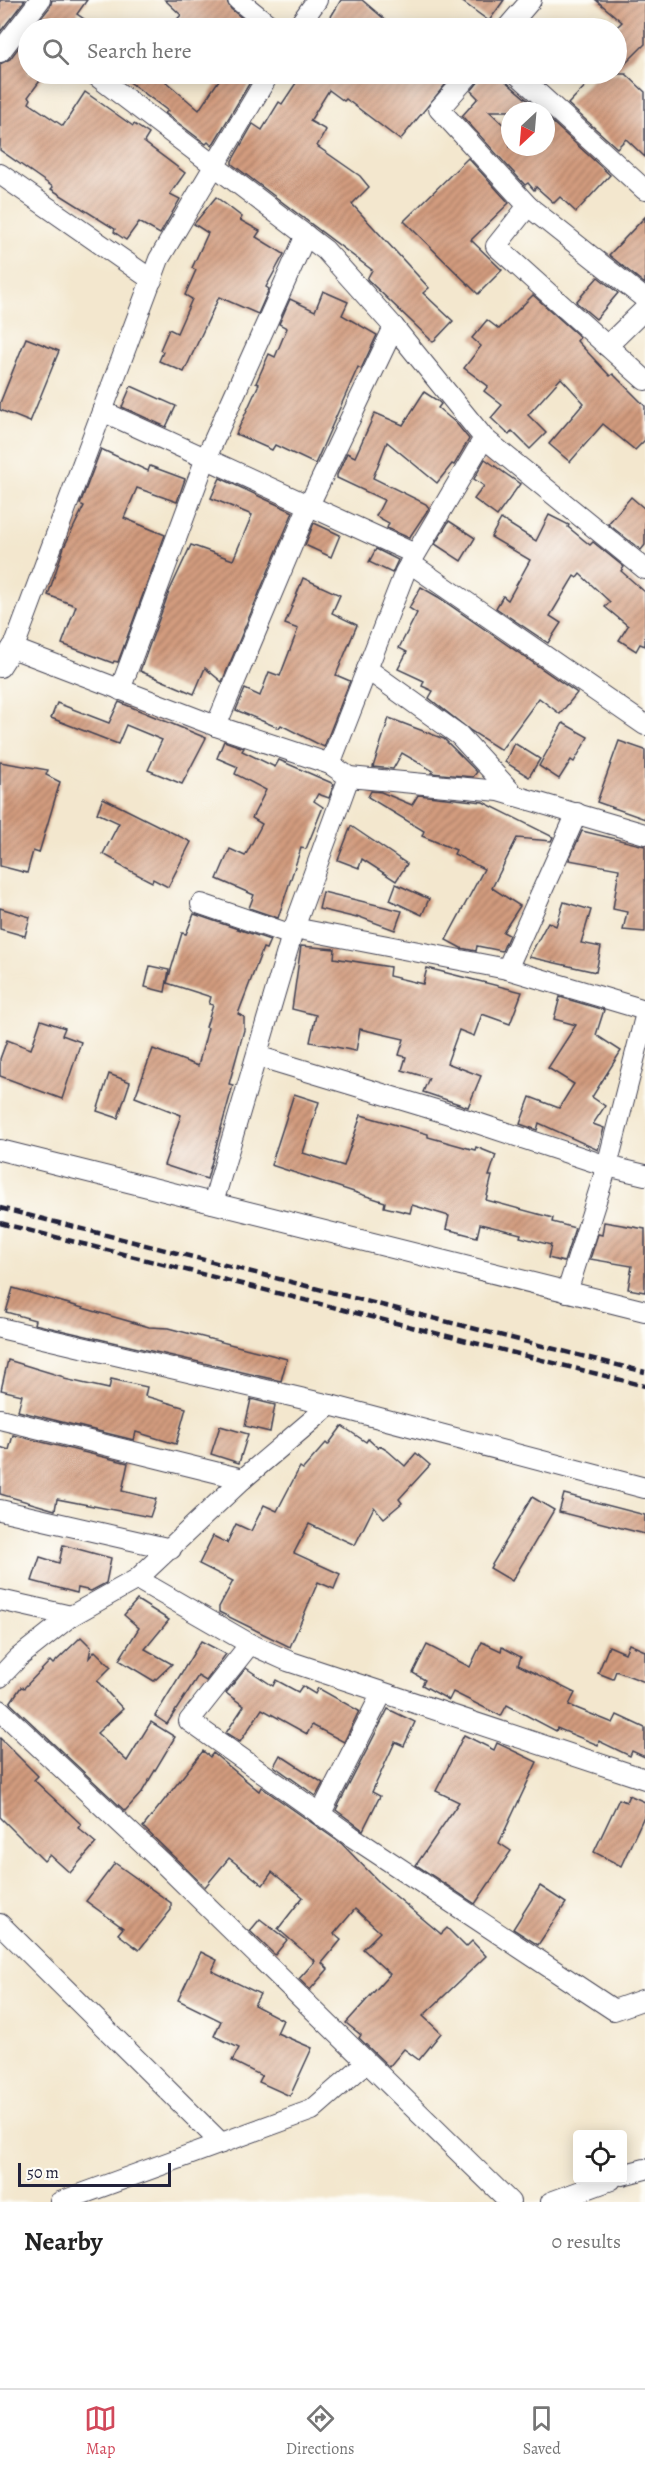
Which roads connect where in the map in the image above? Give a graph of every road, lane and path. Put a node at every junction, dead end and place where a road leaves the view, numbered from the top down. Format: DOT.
graph roads {
  1 [pos="40,0"];
  2 [pos="238,0"];
  3 [pos="317,0"];
  4 [pos="531,0"];
  5 [pos="32,18"];
  6 [pos="260,18"];
  7 [pos="304,18"];
  8 [pos="516,18"];
  9 [pos="18,35"];
  10 [pos="0,52"];
  11 [pos="107,84"];
  12 [pos="263,84"];
  13 [pos="461,84"];
  14 [pos="528,84"];
  15 [pos="214,163"];
  16 [pos="0,174"];
  17 [pos="645,189"];
  18 [pos="528,206"];
  19 [pos="306,235"];
  20 [pos="152,280"];
  21 [pos="645,299"];
  22 [pos="645,309"];
  23 [pos="394,327"];
  24 [pos="607,346"];
  25 [pos="645,380"];
  26 [pos="102,411"];
  27 [pos="484,438"];
  28 [pos="206,458"];
  29 [pos="309,505"];
  30 [pos="412,559"];
  31 [pos="645,569"];
  32 [pos="12,648"];
  33 [pos="0,667"];
  34 [pos="367,669"];
  35 [pos="120,690"];
  36 [pos="645,725"];
  37 [pos="216,726"];
  38 [pos="330,764"];
  39 [pos="349,777"];
  40 [pos="515,796"];
  41 [pos="577,813"];
  42 [pos="645,834"];
  43 [pos="201,904"];
  44 [pos="293,931"];
  45 [pos="507,969"];
  46 [pos="645,1010"];
  47 [pos="645,1017"];
  48 [pos="257,1056"];
  49 [pos="0,1150"];
  50 [pos="607,1166"];
  51 [pos="645,1175"];
  52 [pos="213,1203"];
  53 [pos="567,1292"];
  54 [pos="645,1311"];
  55 [pos="0,1328"];
  56 [pos="330,1405"];
  57 [pos="0,1419"];
  58 [pos="243,1479"];
  59 [pos="645,1488"];
  60 [pos="0,1510"];
  61 [pos="171,1549"];
  62 [pos="137,1579"];
  63 [pos="0,1600"];
  64 [pos="71,1616"];
  65 [pos="250,1644"];
  66 [pos="0,1677"];
  67 [pos="382,1692"];
  68 [pos="0,1710"];
  69 [pos="645,1779"];
  70 [pos="320,1815"];
  71 [pos="0,1924"];
  72 [pos="645,1999"];
  73 [pos="366,2063"];
  74 [pos="221,2143"];
  75 [pos="645,2169"];
  76 [pos="627,2174"];
  77 [pos="600,2184"];
  78 [pos="60,2202"];
  79 [pos="510,2202"];
  80 [pos="551,2202"];
  1 -- 5 [label="street"];
  2 -- 6 [label="street"];
  3 -- 7 [label="street"];
  4 -- 8 [label="street"];
  9 -- 10 [label="street"];
  11 -- 15 [label="street"];
  12 -- 15 [label="street"];
  13 -- 18 [label="street"];
  14 -- 17 [label="street"];
  15 -- 19 [label="street"];
  15 -- 20 [label="street"];
  16 -- 20 [label="street"];
  18 -- 21 [label="street"];
  18 -- 24 [label="street"];
  19 -- 23 [label="street"];
  19 -- 28 [label="street"];
  20 -- 26 [label="street"];
  22 -- 24 [label="street"];
  23 -- 27 [label="street"];
  23 -- 29 [label="street"];
  24 -- 25 [label="street"];
  26 -- 28 [label="street"];
  26 -- 32 [label="street"];
  27 -- 30 [label="street"];
  27 -- 31 [label="street"];
  28 -- 29 [label="street"];
  28 -- 35 [label="street"];
  29 -- 30 [label="street"];
  29 -- 37 [label="street"];
  30 -- 34 [label="street"];
  30 -- 36 [label="street"];
  32 -- 33 [label="street"];
  32 -- 35 [label="street"];
  34 -- 38 [label="street"];
  34 -- 40 [label="street"];
  35 -- 37 [label="street"];
  37 -- 38 [label="street"];
  38 -- 39 [label="street"];
  39 -- 40 [label="street"];
  39 -- 44 [label="street"];
  40 -- 41 [label="street"];
  41 -- 42 [label="street"];
  41 -- 45 [label="street"];
  43 -- 44 [label="street"];
  44 -- 45 [label="street"];
  44 -- 48 [label="street"];
  45 -- 46 [label="street"];
  47 -- 50 [label="street"];
  48 -- 50 [label="street"];
  48 -- 52 [label="street"];
  49 -- 52 [label="street"];
  50 -- 51 [label="street"];
  50 -- 53 [label="street"];
  52 -- 53 [label="street"];
  53 -- 54 [label="street"];
  55 -- 56 [label="street"];
  56 -- 58 [label="street"];
  56 -- 59 [label="street"];
  57 -- 58 [label="street"];
  58 -- 61 [label="street"];
  60 -- 61 [label="street"];
  61 -- 62 [label="street"];
  62 -- 64 [label="street"];
  62 -- 65 [label="street"];
  63 -- 64 [label="street"];
  64 -- 66 [label="street"];
  65 -- 67 [label="street"];
  65 -- 70 [label="street"];
  67 -- 69 [label="street"];
  67 -- 70 [label="street"];
  68 -- 73 [label="street"];
  70 -- 72 [label="street"];
  71 -- 74 [label="street"];
  73 -- 74 [label="street"];
  73 -- 79 [label="street"];
  74 -- 78 [label="street"];
  75 -- 76 [label="street"];
  77 -- 80 [label="street"];
}
